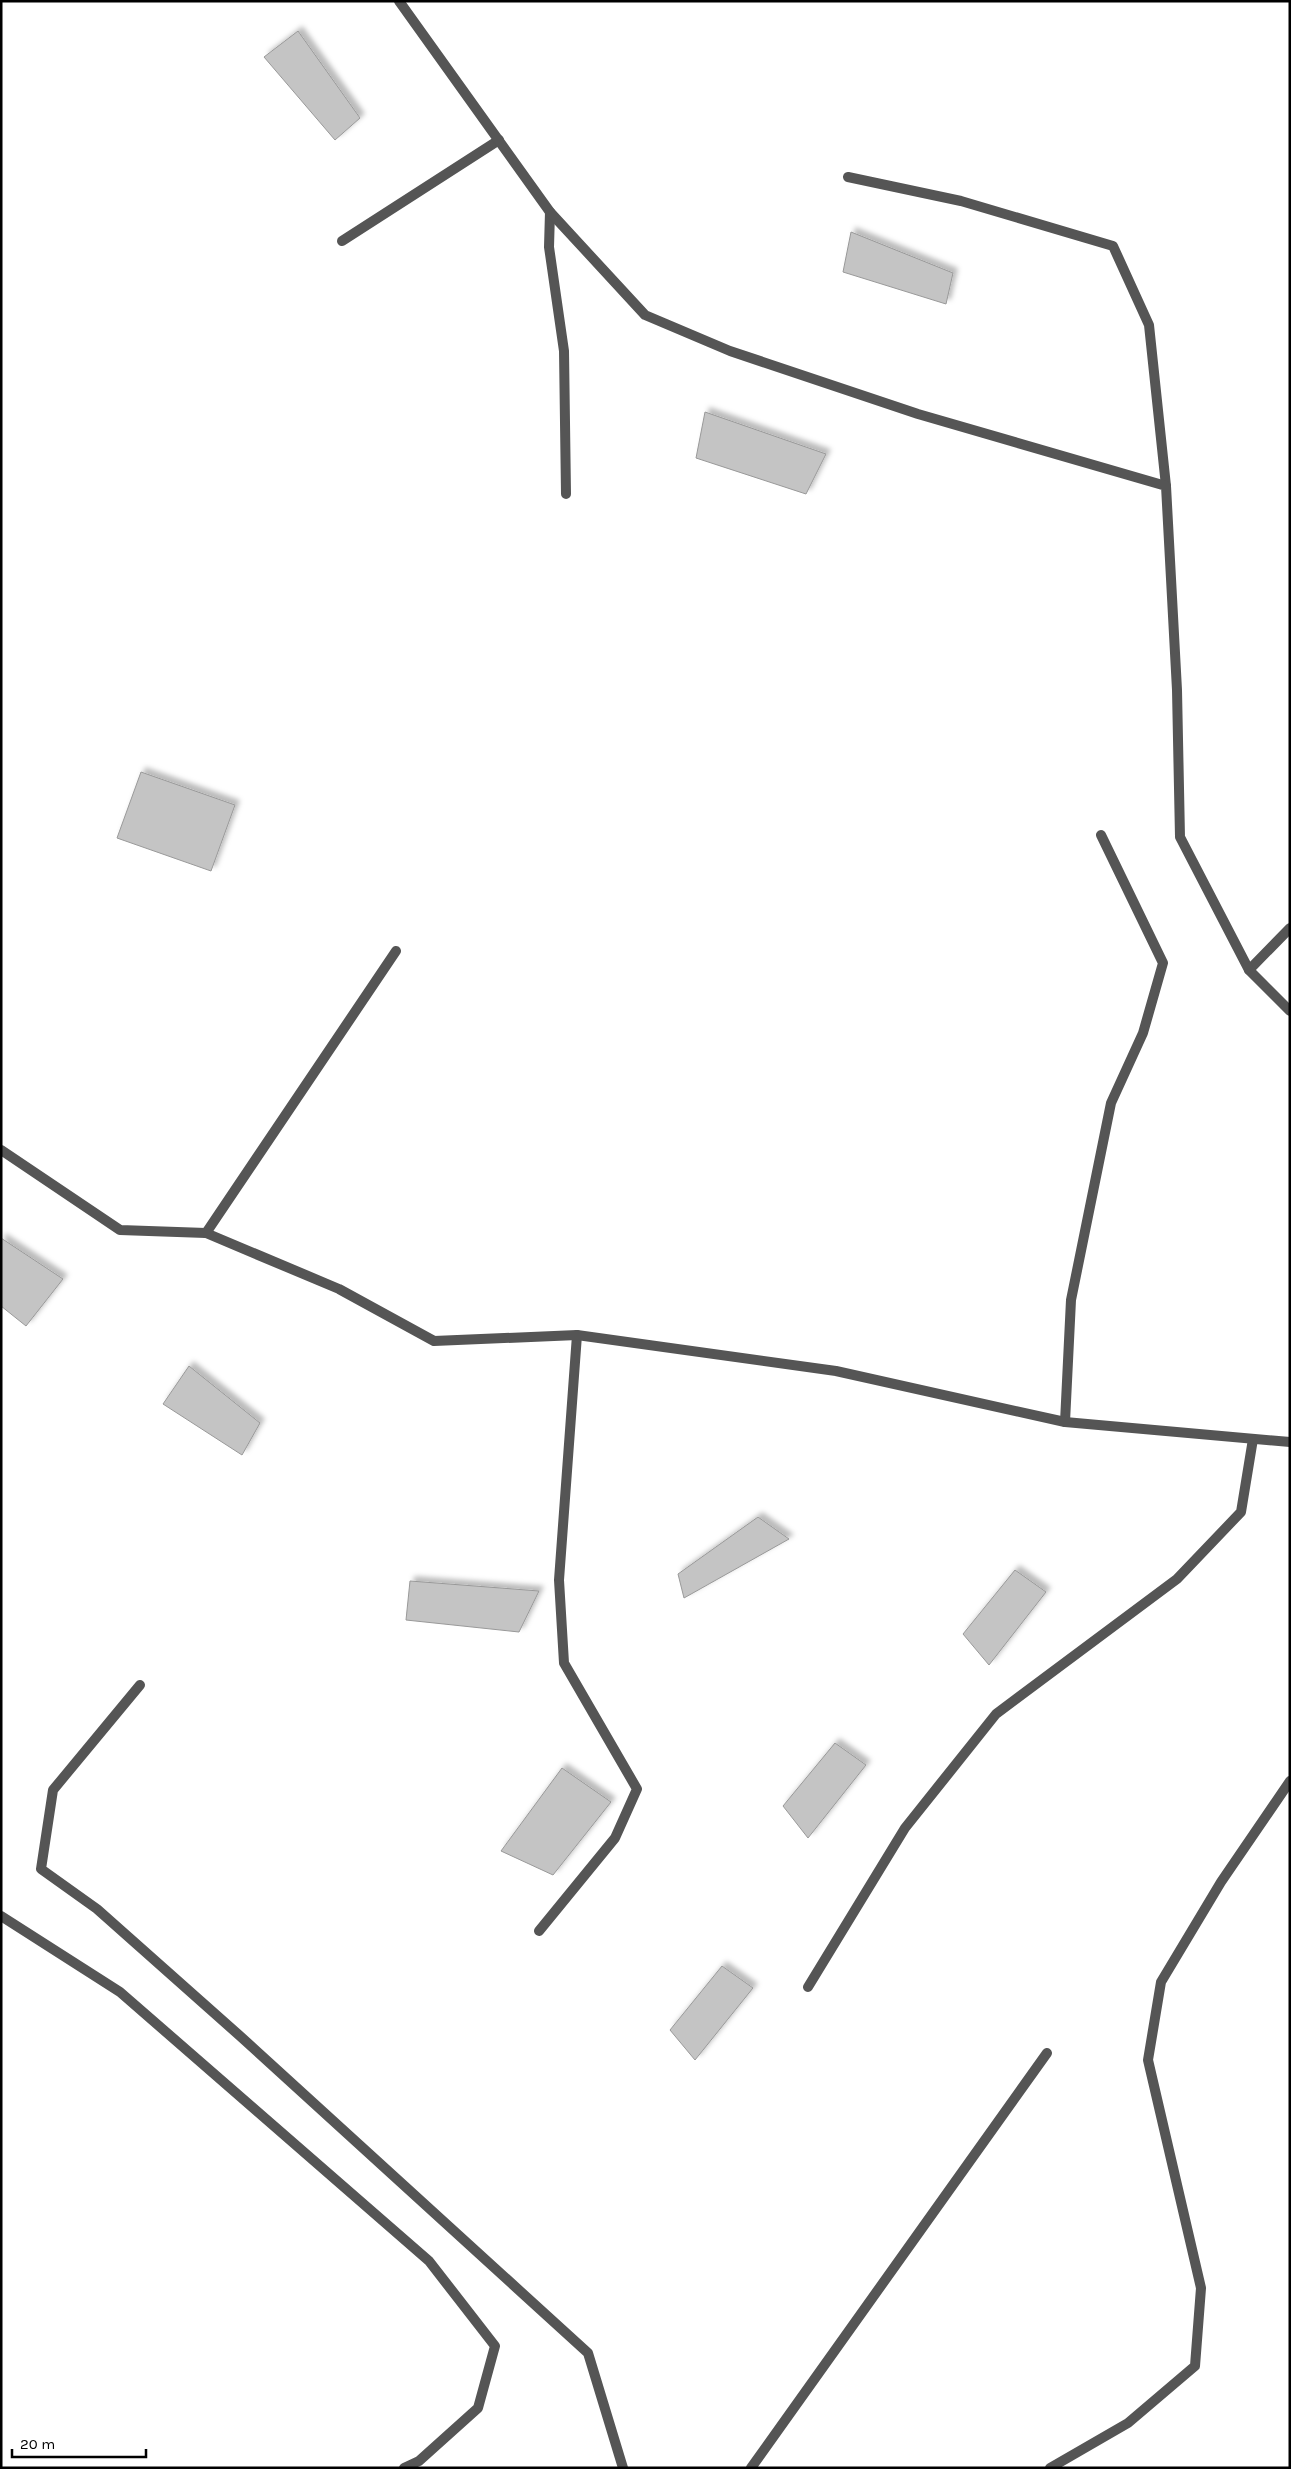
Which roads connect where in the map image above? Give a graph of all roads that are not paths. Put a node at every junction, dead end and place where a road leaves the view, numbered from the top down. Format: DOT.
graph roads {
  1 [pos="399,1"];
  2 [pos="499,140"];
  3 [pos="848,177"];
  4 [pos="550,212"];
  5 [pos="342,241"];
  6 [pos="1166,486"];
  7 [pos="566,494"];
  8 [pos="1101,835"];
  9 [pos="1290,928"];
  10 [pos="396,951"];
  11 [pos="1249,970"];
  12 [pos="1290,1011"];
  13 [pos="1,1150"];
  14 [pos="206,1233"];
  15 [pos="577,1335"];
  16 [pos="1064,1422"];
  17 [pos="1253,1439"];
  18 [pos="1290,1442"];
  19 [pos="140,1685"];
  20 [pos="1290,1781"];
  21 [pos="1,1916"];
  22 [pos="540,1931"];
  23 [pos="808,1987"];
  24 [pos="1047,2053"];
  25 [pos="404,2468"];
  26 [pos="624,2468"];
  27 [pos="751,2468"];
  28 [pos="1050,2468"];
  1 -- 2 [label="street"];
  2 -- 4 [label="street"];
  2 -- 5 [label="street"];
  3 -- 6 [label="street"];
  4 -- 6 [label="street"];
  4 -- 7 [label="street"];
  6 -- 11 [label="street"];
  8 -- 16 [label="street"];
  9 -- 11 [label="street"];
  10 -- 14 [label="street"];
  11 -- 12 [label="street"];
  13 -- 14 [label="street"];
  14 -- 15 [label="street"];
  15 -- 16 [label="street"];
  15 -- 22 [label="street"];
  16 -- 17 [label="street"];
  17 -- 18 [label="street"];
  17 -- 23 [label="street"];
  19 -- 26 [label="street"];
  20 -- 28 [label="street"];
  21 -- 25 [label="street"];
  24 -- 27 [label="street"];
}
